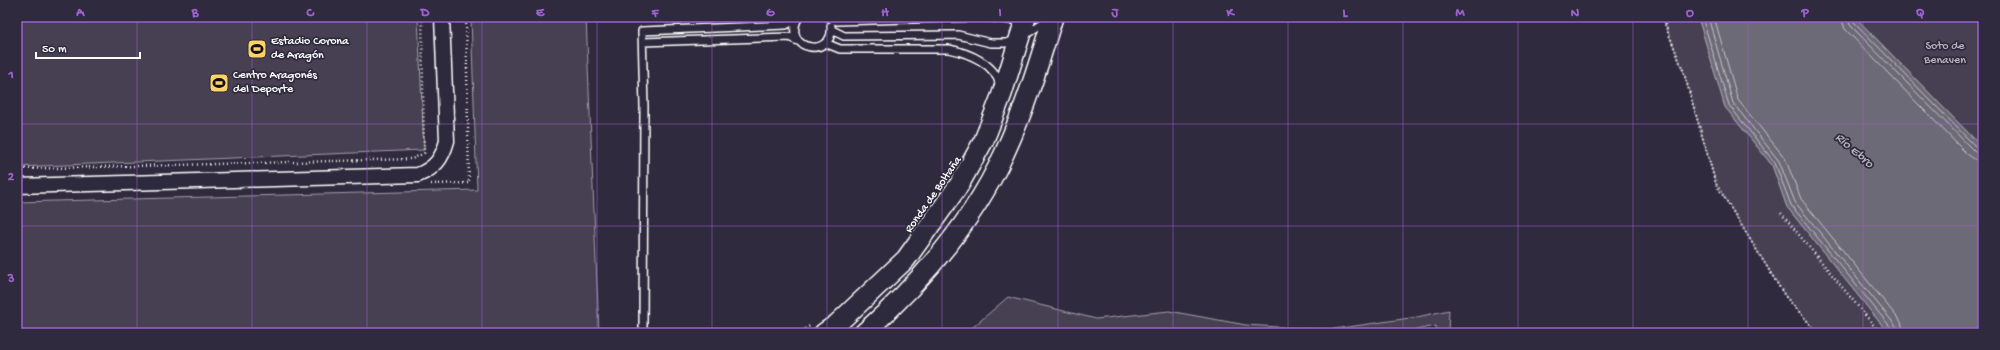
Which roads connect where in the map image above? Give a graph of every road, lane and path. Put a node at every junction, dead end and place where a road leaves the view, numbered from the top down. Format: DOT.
graph roads {
  1 [pos="422,17"];
  2 [pos="442,17"];
  3 [pos="827,17"];
  4 [pos="1014,17"];
  5 [pos="1026,17"];
  6 [pos="1052,17"];
  7 [pos="1662,17"];
  8 [pos="1979,17"];
  9 [pos="798,18"];
  10 [pos="1983,22"];
  11 [pos="832,30"];
  12 [pos="1019,39"];
  13 [pos="798,41"];
  14 [pos="642,42"];
  15 [pos="825,43"];
  16 [pos="1002,94"];
  17 [pos="17,169"];
  18 [pos="17,186"];
  19 [pos="1781,213"];
  20 [pos="820,328"];
  21 [pos="643,333"];
  22 [pos="798,333"];
  23 [pos="864,333"];
  24 [pos="1818,333"];
  25 [pos="1880,333"];
  1 -- 17 [label="path"];
  2 -- 18 [label="street"];
  3 -- 4 [label="lane"];
  3 -- 11 [label="lane"];
  5 -- 12 [label="main road, Ronda de Boltaña"];
  6 -- 12 [label="lane"];
  6 -- 23 [label="main road"];
  7 -- 24 [label="path"];
  8 -- 10 [label="path"];
  9 -- 13 [label="lane"];
  9 -- 14 [label="lane"];
  11 -- 12 [label="lane"];
  11 -- 15 [label="lane"];
  12 -- 16 [label="main road, Ronda de Boltaña"];
  13 -- 14 [label="lane"];
  13 -- 15 [label="lane"];
  14 -- 21 [label="lane"];
  15 -- 16 [label="lane"];
  16 -- 20 [label="main road, Ronda de Boltaña"];
  19 -- 25 [label="path"];
  20 -- 22 [label="path"];
}
